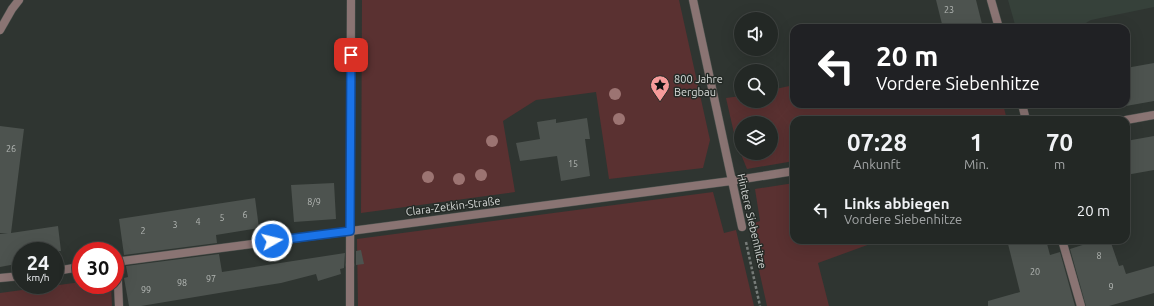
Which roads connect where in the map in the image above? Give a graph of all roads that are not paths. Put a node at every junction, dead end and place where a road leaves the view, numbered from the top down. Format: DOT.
graph roads {
  1 [pos="18,0"];
  2 [pos="351,0"];
  3 [pos="692,0"];
  4 [pos="991,0"];
  5 [pos="998,24"];
  6 [pos="0,30"];
  7 [pos="1154,116"];
  8 [pos="1130,119"];
  9 [pos="790,172"];
  10 [pos="731,181"];
  11 [pos="742,228"];
  12 [pos="350,231"];
  13 [pos="1063,244"];
  14 [pos="124,261"];
  15 [pos="12,277"];
  16 [pos="0,278"];
  17 [pos="118,294"];
  18 [pos="119,306"];
  19 [pos="350,306"];
  20 [pos="1081,306"];
  1 -- 6 [label="street"];
  2 -- 12 [label="street"];
  3 -- 10 [label="street, Hintere Siebenhitze"];
  4 -- 5 [label="street"];
  7 -- 8 [label="street"];
  9 -- 10 [label="street, Clara-Zetkin-Straße"];
  10 -- 11 [label="street, Hintere Siebenhitze"];
  10 -- 12 [label="street, Clara-Zetkin-Straße"];
  12 -- 14 [label="street, Clara-Zetkin-Straße"];
  12 -- 19 [label="street"];
  13 -- 20 [label="street"];
  15 -- 16 [label="street"];
  17 -- 18 [label="street"];
}
